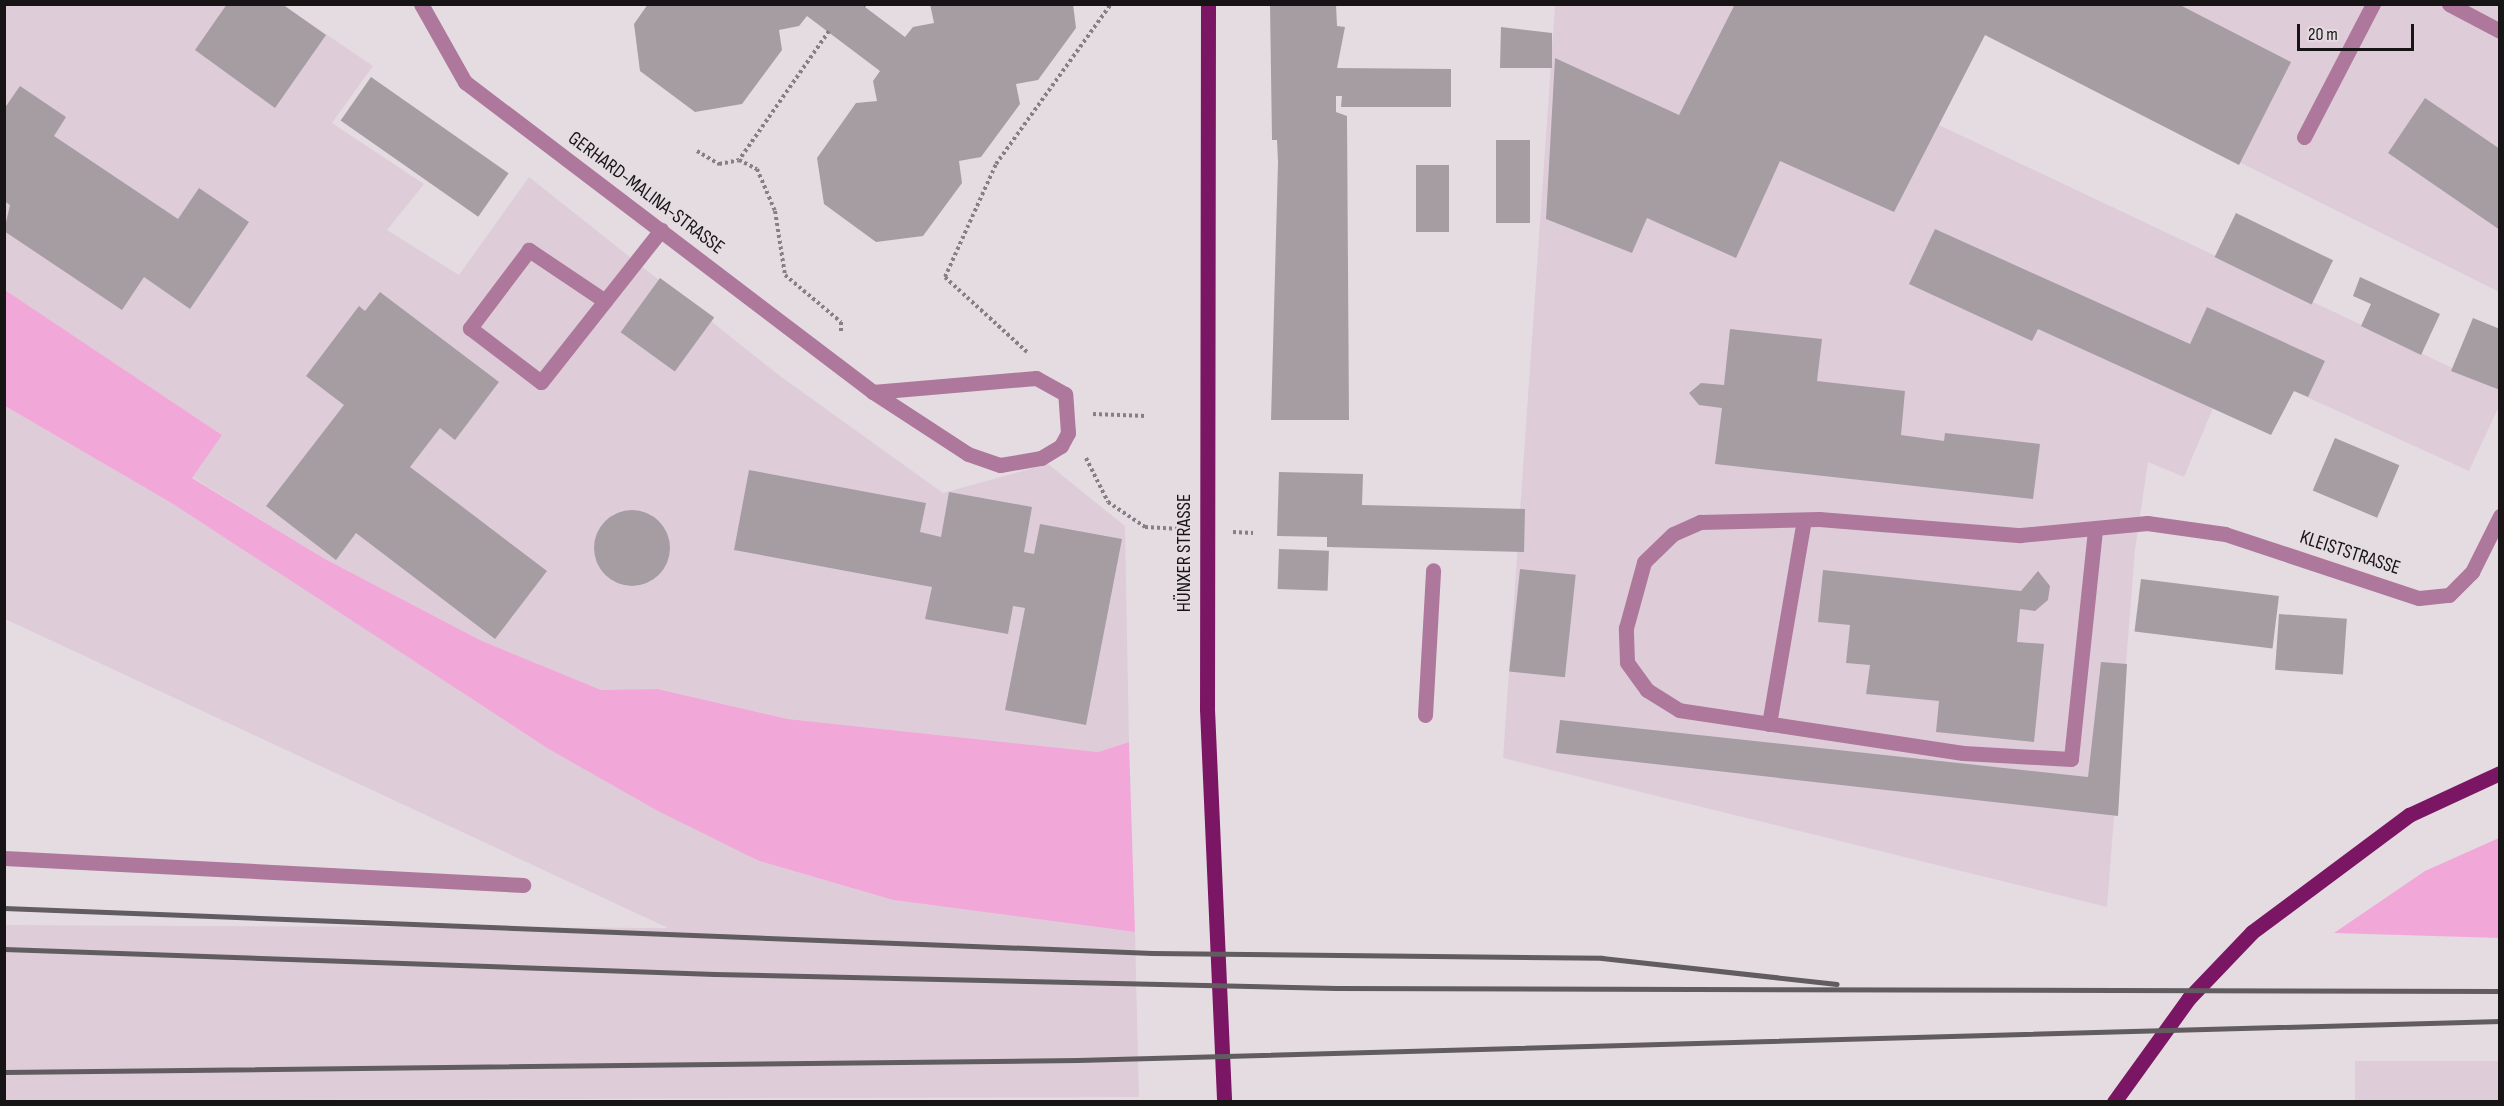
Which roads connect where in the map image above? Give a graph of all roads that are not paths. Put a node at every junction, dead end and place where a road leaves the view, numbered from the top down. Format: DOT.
graph roads {
  1 [pos="421,4"];
  2 [pos="1208,4"];
  3 [pos="2373,4"];
  4 [pos="2449,4"];
  5 [pos="2499,31"];
  6 [pos="2304,137"];
  7 [pos="661,230"];
  8 [pos="605,301"];
  9 [pos="873,392"];
  10 [pos="2499,516"];
  11 [pos="1804,520"];
  12 [pos="2095,530"];
  13 [pos="1433,570"];
  14 [pos="1425,715"];
  15 [pos="1769,724"];
  16 [pos="2499,773"];
  17 [pos="4,858"];
  18 [pos="523,885"];
  19 [pos="1224,1101"];
  20 [pos="2114,1101"];
  1 -- 7 [label="street, GERHARD-MALINA-STRASSE"];
  2 -- 19 [label="main road, HÜNXER STRASSE"];
  3 -- 6 [label="street"];
  4 -- 5 [label="street"];
  7 -- 8 [label="street"];
  7 -- 9 [label="street, GERHARD-MALINA-STRASSE"];
  8 -- 8 [label="street"];
  9 -- 9 [label="street, GERHARD-MALINA-STRASSE"];
  10 -- 12 [label="street, KLEISTSTRASSE"];
  11 -- 12 [label="street, KLEISTSTRASSE"];
  11 -- 15 [label="street"];
  11 -- 15 [label="street, KLEISTSTRASSE"];
  12 -- 15 [label="street, KLEISTSTRASSE"];
  13 -- 14 [label="street"];
  16 -- 20 [label="main road"];
  17 -- 18 [label="street"];
}
